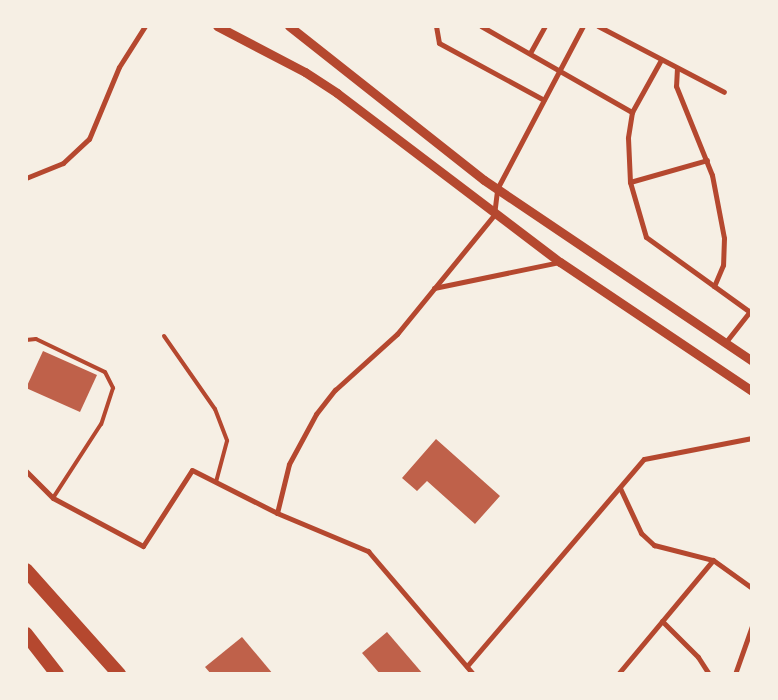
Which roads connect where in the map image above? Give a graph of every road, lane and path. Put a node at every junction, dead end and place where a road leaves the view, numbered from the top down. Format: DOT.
graph roads {
  1 [pos="145,26"];
  2 [pos="217,26"];
  3 [pos="289,26"];
  4 [pos="436,26"];
  5 [pos="482,26"];
  6 [pos="545,26"];
  7 [pos="583,26"];
  8 [pos="598,26"];
  9 [pos="530,53"];
  10 [pos="662,60"];
  11 [pos="677,68"];
  12 [pos="560,70"];
  13 [pos="724,92"];
  14 [pos="544,100"];
  15 [pos="632,112"];
  16 [pos="707,160"];
  17 [pos="26,178"];
  18 [pos="630,182"];
  19 [pos="497,189"];
  20 [pos="494,215"];
  21 [pos="560,262"];
  22 [pos="714,286"];
  23 [pos="434,288"];
  24 [pos="751,311"];
  25 [pos="164,336"];
  26 [pos="26,340"];
  27 [pos="725,343"];
  28 [pos="752,360"];
  29 [pos="752,391"];
  30 [pos="752,438"];
  31 [pos="26,471"];
  32 [pos="216,482"];
  33 [pos="620,488"];
  34 [pos="53,498"];
  35 [pos="277,513"];
  36 [pos="713,560"];
  37 [pos="26,570"];
  38 [pos="752,588"];
  39 [pos="662,622"];
  40 [pos="752,626"];
  41 [pos="26,634"];
  42 [pos="467,666"];
  43 [pos="57,674"];
  44 [pos="119,674"];
  45 [pos="474,674"];
  46 [pos="618,674"];
  47 [pos="710,674"];
  48 [pos="735,674"];
  1 -- 17 [label="street"];
  2 -- 20 [label="street"];
  3 -- 19 [label="street"];
  4 -- 14 [label="street"];
  5 -- 9 [label="street"];
  6 -- 9 [label="street"];
  7 -- 12 [label="street"];
  8 -- 10 [label="street"];
  9 -- 12 [label="street"];
  10 -- 11 [label="street"];
  10 -- 15 [label="street"];
  11 -- 13 [label="street"];
  11 -- 16 [label="street"];
  12 -- 14 [label="street"];
  12 -- 15 [label="street"];
  14 -- 19 [label="street"];
  15 -- 18 [label="street"];
  16 -- 18 [label="street"];
  16 -- 22 [label="street"];
  18 -- 22 [label="street"];
  19 -- 20 [label="street"];
  19 -- 27 [label="street"];
  20 -- 21 [label="street"];
  20 -- 23 [label="street"];
  21 -- 23 [label="street"];
  21 -- 29 [label="street"];
  22 -- 24 [label="street"];
  23 -- 35 [label="street"];
  24 -- 27 [label="street"];
  25 -- 32 [label="lane"];
  26 -- 34 [label="lane"];
  27 -- 28 [label="street"];
  30 -- 33 [label="street"];
  31 -- 34 [label="street"];
  32 -- 34 [label="street"];
  32 -- 35 [label="street"];
  33 -- 36 [label="street"];
  33 -- 42 [label="street"];
  35 -- 42 [label="street"];
  36 -- 38 [label="street"];
  36 -- 39 [label="street"];
  37 -- 44 [label="highway"];
  39 -- 46 [label="street"];
  39 -- 47 [label="street"];
  40 -- 48 [label="street"];
  41 -- 43 [label="highway"];
  42 -- 45 [label="street"];
}
